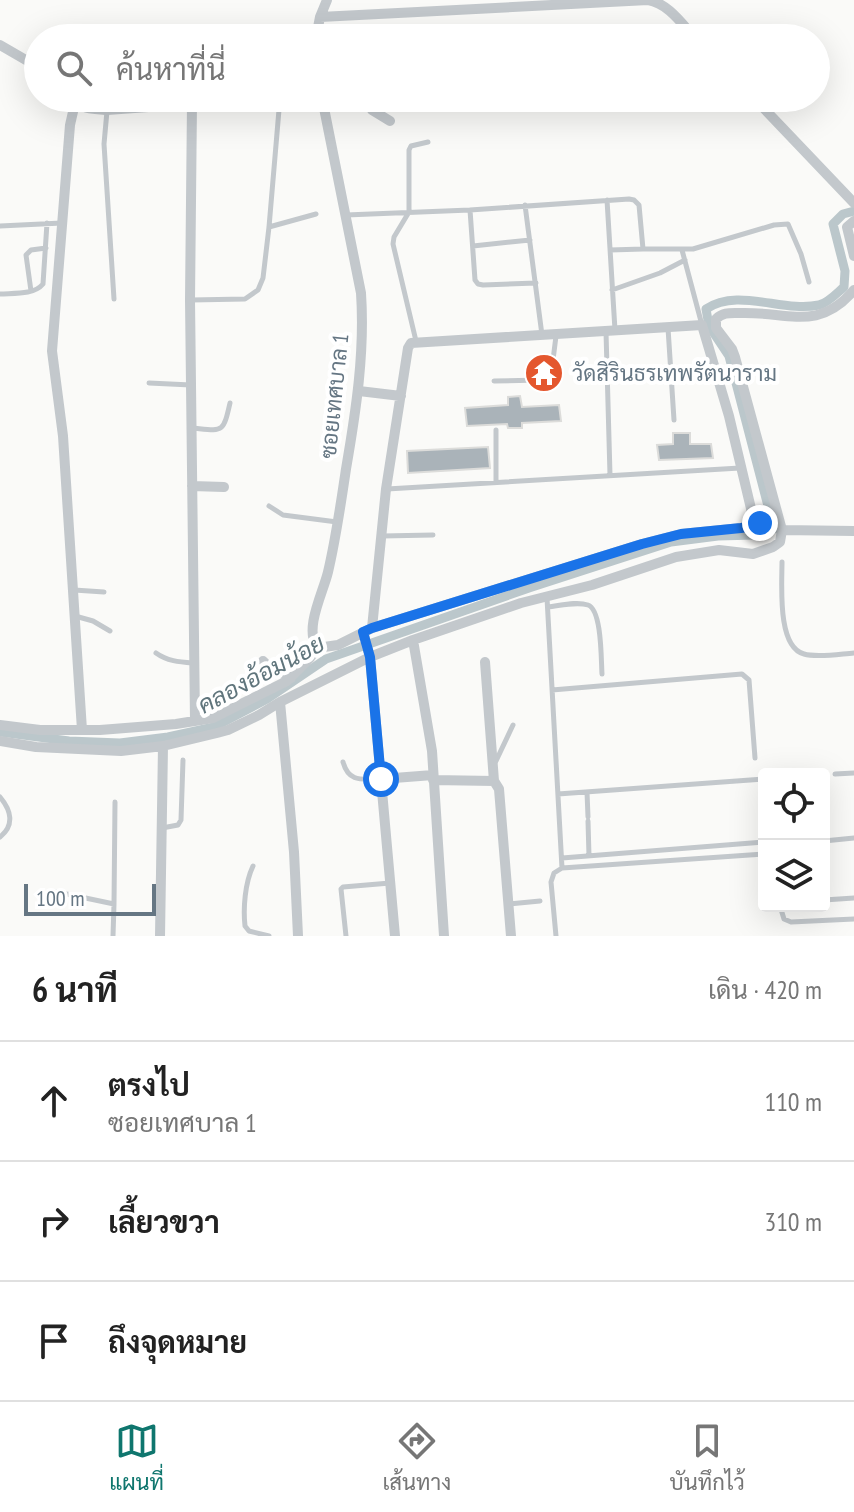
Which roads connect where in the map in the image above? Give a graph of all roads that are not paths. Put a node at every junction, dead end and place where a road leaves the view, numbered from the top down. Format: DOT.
graph roads {
  1 [pos="327,0"];
  2 [pos="320,17"];
  3 [pos="319,24"];
  4 [pos="681,24"];
  5 [pos="0,45"];
  6 [pos="24,59"];
  7 [pos="72,112"];
  8 [pos="107,112"];
  9 [pos="192,112"];
  10 [pos="277,112"];
  11 [pos="325,112"];
  12 [pos="375,112"];
  13 [pos="767,112"];
  14 [pos="390,121"];
  15 [pos="428,142"];
  16 [pos="607,200"];
  17 [pos="854,203"];
  18 [pos="525,205"];
  19 [pos="470,210"];
  20 [pos="409,212"];
  21 [pos="316,214"];
  22 [pos="346,215"];
  23 [pos="854,221"];
  24 [pos="47,223"];
  25 [pos="62,223"];
  26 [pos="0,226"];
  27 [pos="269,227"];
  28 [pos="530,240"];
  29 [pos="473,246"];
  30 [pos="46,248"];
  31 [pos="643,249"];
  32 [pos="610,250"];
  33 [pos="682,250"];
  34 [pos="854,256"];
  35 [pos="685,260"];
  36 [pos="809,282"];
  37 [pos="536,283"];
  38 [pos="612,290"];
  39 [pos="854,290"];
  40 [pos="31,291"];
  41 [pos="0,294"];
  42 [pos="114,299"];
  43 [pos="190,300"];
  44 [pos="702,325"];
  45 [pos="668,327"];
  46 [pos="610,331"];
  47 [pos="556,334"];
  48 [pos="542,335"];
  49 [pos="416,342"];
  50 [pos="494,381"];
  51 [pos="149,383"];
  52 [pos="191,385"];
  53 [pos="359,391"];
  54 [pos="401,396"];
  55 [pos="230,403"];
  56 [pos="674,420"];
  57 [pos="191,428"];
  58 [pos="496,430"];
  59 [pos="741,468"];
  60 [pos="610,475"];
  61 [pos="496,482"];
  62 [pos="192,486"];
  63 [pos="224,487"];
  64 [pos="386,489"];
  65 [pos="269,506"];
  66 [pos="338,522"];
  67 [pos="756,523"];
  68 [pos="779,530"];
  69 [pos="854,531"];
  70 [pos="433,535"];
  71 [pos="381,536"];
  72 [pos="782,562"];
  73 [pos="73,590"];
  74 [pos="104,592"];
  75 [pos="548,603"];
  76 [pos="74,616"];
  77 [pos="110,631"];
  78 [pos="367,633"];
  79 [pos="413,640"];
  80 [pos="317,648"];
  81 [pos="156,653"];
  82 [pos="854,653"];
  83 [pos="369,654"];
  84 [pos="263,661"];
  85 [pos="485,662"];
  86 [pos="194,663"];
  87 [pos="602,674"];
  88 [pos="291,678"];
  89 [pos="552,690"];
  90 [pos="280,702"];
  91 [pos="195,721"];
  92 [pos="0,725"];
  93 [pos="513,725"];
  94 [pos="82,730"];
  95 [pos="0,741"];
  96 [pos="163,746"];
  97 [pos="755,758"];
  98 [pos="183,760"];
  99 [pos="343,762"];
  100 [pos="493,765"];
  101 [pos="854,773"];
  102 [pos="835,774"];
  103 [pos="433,778"];
  104 [pos="381,779"];
  105 [pos="758,779"];
  106 [pos="494,781"];
  107 [pos="587,792"];
  108 [pos="558,794"];
  109 [pos="0,797"];
  110 [pos="115,802"];
  111 [pos="161,829"];
  112 [pos="0,837"];
  113 [pos="854,838"];
  114 [pos="830,840"];
  115 [pos="758,842"];
  116 [pos="758,854"];
  117 [pos="589,856"];
  118 [pos="562,858"];
  119 [pos="253,866"];
  120 [pos="562,868"];
  121 [pos="390,883"];
  122 [pos="57,892"];
  123 [pos="854,898"];
  124 [pos="830,900"];
  125 [pos="540,901"];
  126 [pos="114,904"];
  127 [pos="508,904"];
  128 [pos="782,912"];
  129 [pos="854,919"];
  130 [pos="113,936"];
  131 [pos="160,936"];
  132 [pos="269,936"];
  133 [pos="298,936"];
  134 [pos="346,936"];
  135 [pos="395,936"];
  136 [pos="444,936"];
  137 [pos="511,936"];
  138 [pos="556,936"];
  1 -- 2 [label="street"];
  2 -- 3 [label="street"];
  2 -- 4 [label="street"];
  5 -- 6 [label="street"];
  7 -- 25 [label="street"];
  8 -- 42 [label="lane"];
  9 -- 43 [label="street"];
  10 -- 27 [label="lane"];
  11 -- 22 [label="street, ซอยเทศบาล 1"];
  12 -- 14 [label="street"];
  13 -- 17 [label="street"];
  15 -- 20 [label="lane"];
  16 -- 18 [label="lane"];
  16 -- 31 [label="lane"];
  16 -- 32 [label="lane"];
  18 -- 19 [label="lane"];
  18 -- 28 [label="lane"];
  19 -- 20 [label="lane"];
  19 -- 29 [label="lane"];
  20 -- 22 [label="lane"];
  20 -- 49 [label="lane"];
  21 -- 27 [label="lane"];
  22 -- 53 [label="street, ซอยเทศบาล 1"];
  23 -- 34 [label="street"];
  24 -- 25 [label="lane"];
  24 -- 26 [label="lane"];
  24 -- 30 [label="lane"];
  25 -- 73 [label="street"];
  27 -- 43 [label="lane"];
  28 -- 29 [label="lane"];
  28 -- 37 [label="lane"];
  29 -- 37 [label="lane"];
  30 -- 40 [label="lane"];
  30 -- 40 [label="lane"];
  31 -- 32 [label="lane"];
  31 -- 33 [label="lane"];
  32 -- 38 [label="lane"];
  33 -- 35 [label="lane"];
  33 -- 36 [label="lane"];
  35 -- 38 [label="lane"];
  35 -- 44 [label="lane"];
  37 -- 48 [label="lane"];
  38 -- 46 [label="lane"];
  39 -- 68 [label="street"];
  40 -- 41 [label="lane"];
  43 -- 52 [label="street"];
  44 -- 45 [label="street"];
  44 -- 59 [label="street"];
  45 -- 46 [label="street"];
  45 -- 56 [label="lane"];
  46 -- 47 [label="street"];
  46 -- 60 [label="lane"];
  47 -- 48 [label="street"];
  47 -- 50 [label="lane"];
  48 -- 49 [label="street"];
  49 -- 54 [label="street"];
  51 -- 52 [label="lane"];
  52 -- 57 [label="street"];
  53 -- 54 [label="street"];
  53 -- 66 [label="street, ซอยเทศบาล 1"];
  54 -- 64 [label="street"];
  55 -- 57 [label="lane"];
  57 -- 62 [label="street"];
  58 -- 61 [label="lane"];
  59 -- 60 [label="lane"];
  59 -- 67 [label="street"];
  60 -- 61 [label="lane"];
  61 -- 64 [label="lane"];
  62 -- 63 [label="street"];
  62 -- 86 [label="street"];
  64 -- 71 [label="street"];
  65 -- 66 [label="lane"];
  66 -- 80 [label="street, ซอยเทศบาล 1"];
  67 -- 68 [label="street"];
  67 -- 78 [label="street"];
  68 -- 69 [label="street"];
  68 -- 75 [label="street"];
  70 -- 71 [label="lane"];
  71 -- 78 [label="street"];
  72 -- 82 [label="lane"];
  73 -- 74 [label="lane"];
  73 -- 76 [label="street"];
  75 -- 79 [label="street"];
  75 -- 87 [label="lane"];
  75 -- 89 [label="lane"];
  76 -- 77 [label="lane"];
  76 -- 94 [label="street"];
  78 -- 80 [label="street"];
  78 -- 83 [label="street"];
  79 -- 83 [label="street"];
  79 -- 103 [label="street"];
  80 -- 88 [label="street"];
  81 -- 86 [label="lane"];
  83 -- 90 [label="street"];
  83 -- 104 [label="street"];
  84 -- 88 [label="street"];
  85 -- 100 [label="street"];
  86 -- 91 [label="street"];
  88 -- 91 [label="street"];
  89 -- 97 [label="lane"];
  89 -- 108 [label="lane"];
  90 -- 96 [label="street"];
  90 -- 133 [label="street"];
  91 -- 94 [label="street"];
  92 -- 94 [label="street"];
  93 -- 100 [label="lane"];
  95 -- 96 [label="street"];
  96 -- 111 [label="street"];
  98 -- 111 [label="lane"];
  99 -- 104 [label="lane"];
  100 -- 106 [label="street"];
  101 -- 102 [label="lane"];
  103 -- 104 [label="street"];
  103 -- 106 [label="street"];
  103 -- 136 [label="street"];
  104 -- 121 [label="street"];
  105 -- 107 [label="lane"];
  106 -- 127 [label="street"];
  107 -- 108 [label="lane"];
  107 -- 117 [label="lane"];
  108 -- 118 [label="lane"];
  109 -- 112 [label="lane"];
  110 -- 126 [label="lane"];
  111 -- 131 [label="street"];
  113 -- 114 [label="lane"];
  115 -- 117 [label="lane"];
  116 -- 120 [label="lane"];
  117 -- 118 [label="lane"];
  118 -- 120 [label="lane"];
  119 -- 132 [label="lane"];
  120 -- 138 [label="lane"];
  121 -- 134 [label="lane"];
  121 -- 135 [label="street"];
  122 -- 126 [label="lane"];
  123 -- 124 [label="lane"];
  125 -- 127 [label="lane"];
  126 -- 130 [label="lane"];
  127 -- 137 [label="street"];
  128 -- 129 [label="lane"];
}
